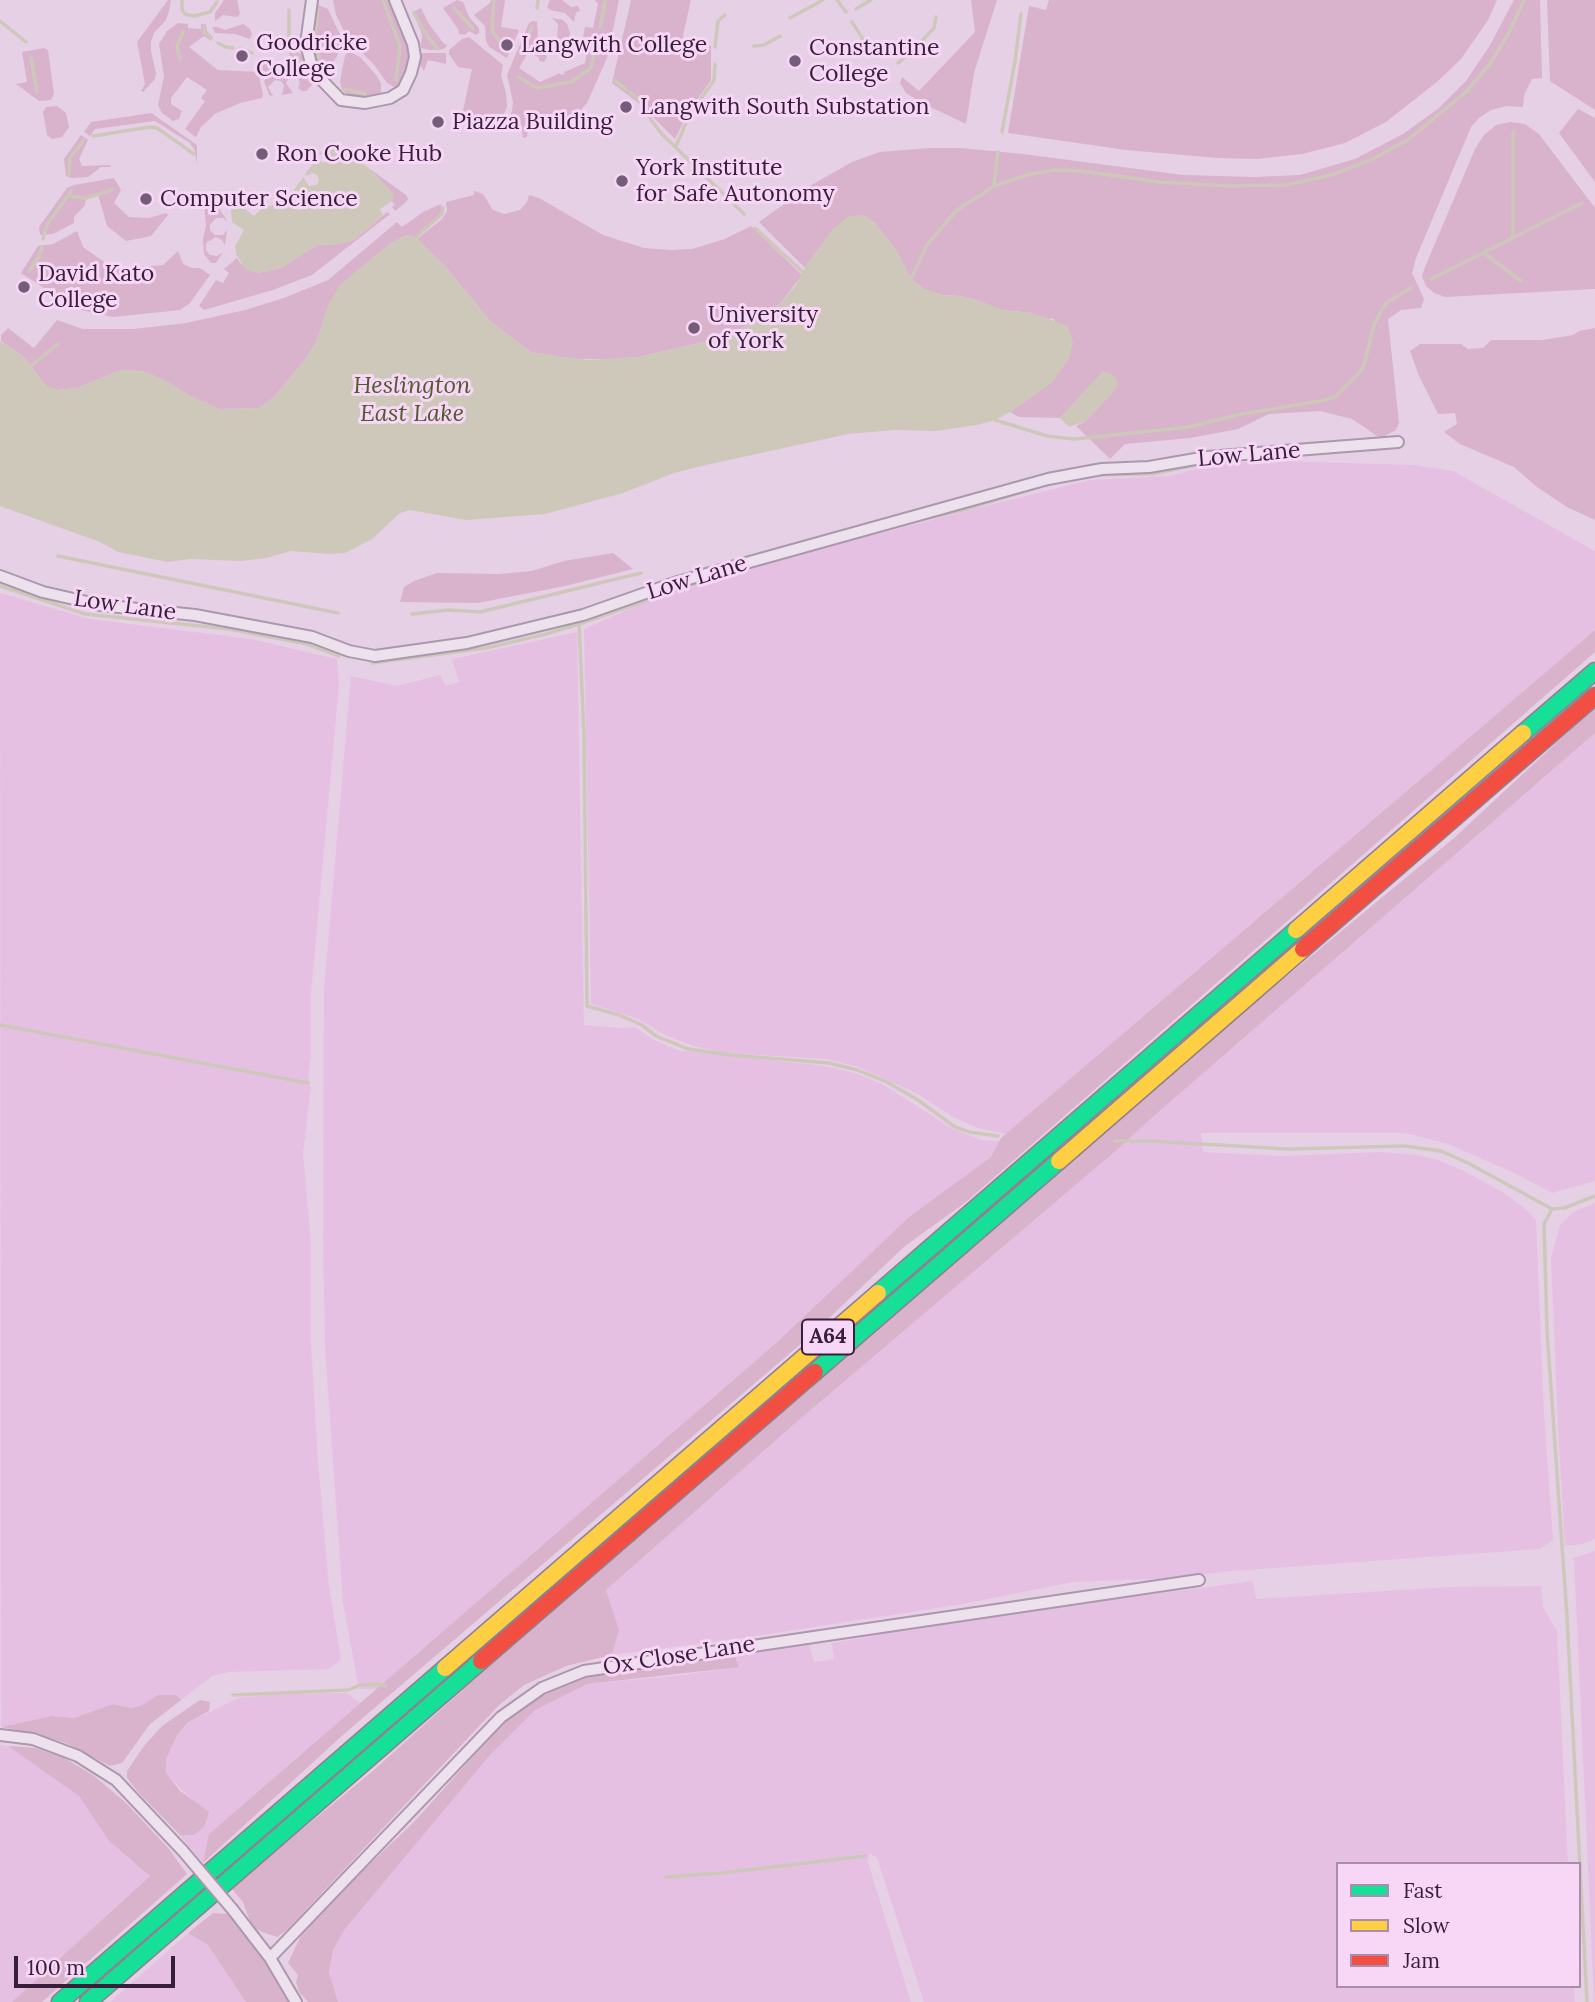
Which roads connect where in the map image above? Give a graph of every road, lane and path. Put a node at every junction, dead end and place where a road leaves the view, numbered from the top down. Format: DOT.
graph roads {
  1 [pos="312,0"];
  2 [pos="394,0"];
  3 [pos="1398,442"];
  4 [pos="0,576"];
  5 [pos="1595,671"];
  6 [pos="1595,696"];
  7 [pos="1199,1580"];
  8 [pos="0,1735"];
  9 [pos="270,1958"];
  10 [pos="60,2002"];
  11 [pos="88,2002"];
  12 [pos="296,2002"];
  1 -- 2 [label="street"];
  3 -- 4 [label="street, Low Lane"];
  5 -- 10 [label="highway, A64"];
  6 -- 11 [label="highway, A64"];
  7 -- 9 [label="street, Ox Close Lane"];
  8 -- 9 [label="street, bridge"];
  9 -- 12 [label="street"];
}
